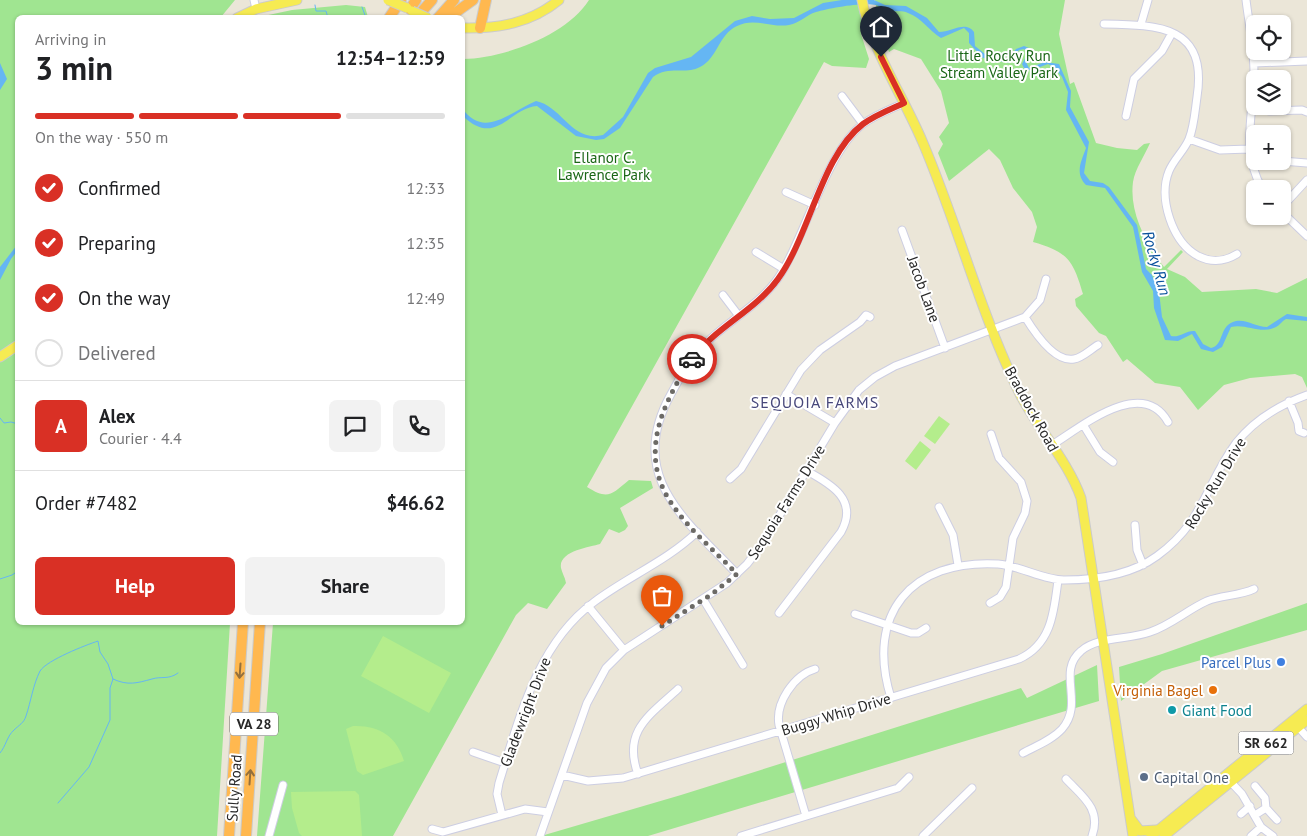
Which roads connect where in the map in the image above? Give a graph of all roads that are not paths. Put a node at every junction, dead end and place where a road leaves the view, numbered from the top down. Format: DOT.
graph roads {
  1 [pos="297,0"];
  2 [pos="387,0"];
  3 [pos="416,0"];
  4 [pos="432,0"];
  5 [pos="454,0"];
  6 [pos="473,0"];
  7 [pos="559,0"];
  8 [pos="1148,0"];
  9 [pos="1246,0"];
  10 [pos="486,2"];
  11 [pos="863,4"];
  12 [pos="255,5"];
  13 [pos="409,9"];
  14 [pos="241,15"];
  15 [pos="396,15"];
  16 [pos="422,15"];
  17 [pos="441,15"];
  18 [pos="452,15"];
  19 [pos="1104,24"];
  20 [pos="1141,24"];
  21 [pos="465,28"];
  22 [pos="480,28"];
  23 [pos="1172,33"];
  24 [pos="1307,61"];
  25 [pos="1254,63"];
  26 [pos="842,96"];
  27 [pos="904,103"];
  28 [pos="1291,110"];
  29 [pos="1307,112"];
  30 [pos="1126,116"];
  31 [pos="863,124"];
  32 [pos="1250,125"];
  33 [pos="1189,139"];
  34 [pos="1246,149"];
  35 [pos="1291,161"];
  36 [pos="1307,162"];
  37 [pos="1307,180"];
  38 [pos="786,192"];
  39 [pos="1291,197"];
  40 [pos="815,205"];
  41 [pos="1291,221"];
  42 [pos="902,230"];
  43 [pos="1307,236"];
  44 [pos="756,252"];
  45 [pos="1237,254"];
  46 [pos="784,269"];
  47 [pos="1046,279"];
  48 [pos="724,295"];
  49 [pos="740,316"];
  50 [pos="868,316"];
  51 [pos="1025,317"];
  52 [pos="992,331"];
  53 [pos="1098,345"];
  54 [pos="15,347"];
  55 [pos="945,348"];
  56 [pos="0,357"];
  57 [pos="786,394"];
  58 [pos="1307,395"];
  59 [pos="1289,401"];
  60 [pos="1168,422"];
  61 [pos="835,423"];
  62 [pos="1084,426"];
  63 [pos="1304,433"];
  64 [pos="991,434"];
  65 [pos="1052,445"];
  66 [pos="1113,462"];
  67 [pos="807,471"];
  68 [pos="730,479"];
  69 [pos="939,507"];
  70 [pos="1134,525"];
  71 [pos="697,532"];
  72 [pos="958,565"];
  73 [pos="1143,565"];
  74 [pos="1009,566"];
  75 [pos="737,574"];
  76 [pos="1094,578"];
  77 [pos="1058,580"];
  78 [pos="1254,589"];
  79 [pos="703,600"];
  80 [pos="990,603"];
  81 [pos="588,606"];
  82 [pos="779,613"];
  83 [pos="854,614"];
  84 [pos="243,625"];
  85 [pos="260,625"];
  86 [pos="887,626"];
  87 [pos="926,628"];
  88 [pos="1103,642"];
  89 [pos="624,650"];
  90 [pos="743,665"];
  91 [pos="815,669"];
  92 [pos="678,689"];
  93 [pos="891,698"];
  94 [pos="1307,709"];
  95 [pos="1307,720"];
  96 [pos="1298,727"];
  97 [pos="781,731"];
  98 [pos="1307,737"];
  99 [pos="474,752"];
  100 [pos="1023,753"];
  101 [pos="505,763"];
  102 [pos="638,774"];
  103 [pos="562,775"];
  104 [pos="909,777"];
  105 [pos="1066,779"];
  106 [pos="1228,779"];
  107 [pos="283,785"];
  108 [pos="1255,786"];
  109 [pos="972,788"];
  110 [pos="1250,806"];
  111 [pos="1266,808"];
  112 [pos="548,812"];
  113 [pos="1241,814"];
  114 [pos="502,815"];
  115 [pos="1129,815"];
  116 [pos="1255,815"];
  117 [pos="806,816"];
  118 [pos="1278,820"];
  119 [pos="1262,827"];
  120 [pos="432,829"];
  121 [pos="1162,832"];
  122 [pos="229,836"];
  123 [pos="246,836"];
  124 [pos="269,836"];
  125 [pos="540,836"];
  126 [pos="741,836"];
  127 [pos="923,836"];
  128 [pos="1092,836"];
  129 [pos="1133,836"];
  130 [pos="1151,836"];
  131 [pos="1251,836"];
  132 [pos="1273,836"];
  1 -- 12 [label="main road"];
  2 -- 13 [label="main road, bridge"];
  3 -- 13 [label="highway"];
  4 -- 13 [label="highway"];
  5 -- 17 [label="highway"];
  6 -- 18 [label="highway"];
  7 -- 22 [label="main road"];
  8 -- 20 [label="street"];
  9 -- 25 [label="street"];
  10 -- 22 [label="highway"];
  11 -- 27 [label="main road, Braddock Road"];
  12 -- 14 [label="main road"];
  13 -- 15 [label="highway"];
  13 -- 16 [label="main road, bridge"];
  19 -- 20 [label="street"];
  20 -- 23 [label="street"];
  21 -- 22 [label="main road"];
  23 -- 30 [label="street"];
  23 -- 33 [label="street"];
  24 -- 25 [label="street"];
  25 -- 32 [label="street"];
  26 -- 31 [label="street"];
  27 -- 31 [label="street"];
  27 -- 52 [label="main road, Braddock Road"];
  28 -- 29 [label="street"];
  31 -- 40 [label="street"];
  33 -- 34 [label="street"];
  33 -- 45 [label="street"];
  35 -- 36 [label="street"];
  37 -- 39 [label="street"];
  38 -- 40 [label="street"];
  40 -- 46 [label="street"];
  41 -- 43 [label="street"];
  42 -- 55 [label="street, Jacob Lane"];
  44 -- 46 [label="street"];
  46 -- 49 [label="street"];
  47 -- 51 [label="street"];
  48 -- 49 [label="street"];
  49 -- 71 [label="street"];
  50 -- 57 [label="street"];
  51 -- 52 [label="street, Sequoia Farms Drive"];
  51 -- 53 [label="street"];
  52 -- 55 [label="street, Sequoia Farms Drive"];
  52 -- 65 [label="main road, Braddock Road"];
  54 -- 56 [label="main road"];
  55 -- 61 [label="street, Sequoia Farms Drive"];
  57 -- 61 [label="street"];
  57 -- 68 [label="street"];
  58 -- 59 [label="street, Rocky Run Drive"];
  59 -- 63 [label="street"];
  59 -- 73 [label="street, Rocky Run Drive"];
  60 -- 62 [label="street"];
  61 -- 67 [label="street, Sequoia Farms Drive"];
  62 -- 65 [label="street"];
  62 -- 66 [label="street"];
  64 -- 74 [label="street"];
  65 -- 76 [label="main road, Braddock Road"];
  67 -- 75 [label="street, Sequoia Farms Drive"];
  67 -- 82 [label="street"];
  69 -- 72 [label="street"];
  70 -- 73 [label="street"];
  71 -- 75 [label="street"];
  71 -- 81 [label="street, Gladewright Drive"];
  72 -- 74 [label="street, Rocky Run Drive"];
  72 -- 86 [label="street, Rocky Run Drive"];
  73 -- 76 [label="street, Rocky Run Drive"];
  74 -- 77 [label="street, Rocky Run Drive"];
  74 -- 80 [label="street"];
  75 -- 79 [label="street, Sequoia Farms Drive"];
  76 -- 77 [label="street, Rocky Run Drive"];
  76 -- 88 [label="main road, Braddock Road"];
  77 -- 93 [label="street, Buggy Whip Drive"];
  78 -- 88 [label="street"];
  79 -- 89 [label="street, Sequoia Farms Drive"];
  79 -- 90 [label="street"];
  81 -- 89 [label="street"];
  81 -- 101 [label="street, Gladewright Drive"];
  83 -- 86 [label="street"];
  84 -- 122 [label="highway, Sully Road / VA 28, one-way"];
  123 -- 85 [label="highway, Sully Road / VA 28, one-way"];
  86 -- 87 [label="street"];
  86 -- 93 [label="street, Rocky Run Drive"];
  88 -- 100 [label="street"];
  88 -- 115 [label="main road, Braddock Road"];
  89 -- 103 [label="street, Sequoia Farms Drive"];
  91 -- 97 [label="street"];
  92 -- 102 [label="street"];
  93 -- 97 [label="street, Buggy Whip Drive"];
  94 -- 106 [label="main road, SR 662"];
  95 -- 96 [label="main road, SR 662"];
  96 -- 98 [label="street"];
  96 -- 106 [label="main road, SR 662"];
  97 -- 102 [label="street, Buggy Whip Drive"];
  97 -- 117 [label="street"];
  99 -- 101 [label="street"];
  101 -- 114 [label="street, Gladewright Drive"];
  102 -- 103 [label="street, Buggy Whip Drive"];
  103 -- 112 [label="street, Sequoia Farms Drive"];
  104 -- 117 [label="street"];
  105 -- 128 [label="street"];
  106 -- 110 [label="street"];
  106 -- 121 [label="main road, SR 662"];
  107 -- 124 [label="street"];
  108 -- 111 [label="street"];
  109 -- 127 [label="street"];
  110 -- 113 [label="street"];
  110 -- 116 [label="street"];
  111 -- 116 [label="street"];
  111 -- 118 [label="street"];
  112 -- 114 [label="street"];
  112 -- 125 [label="street, Sequoia Farms Drive"];
  114 -- 120 [label="street"];
  115 -- 121 [label="main road"];
  115 -- 129 [label="main road, Braddock Road"];
  116 -- 119 [label="street"];
  117 -- 126 [label="street"];
  119 -- 131 [label="street"];
  119 -- 132 [label="street"];
  121 -- 130 [label="main road, SR 662"];
}
